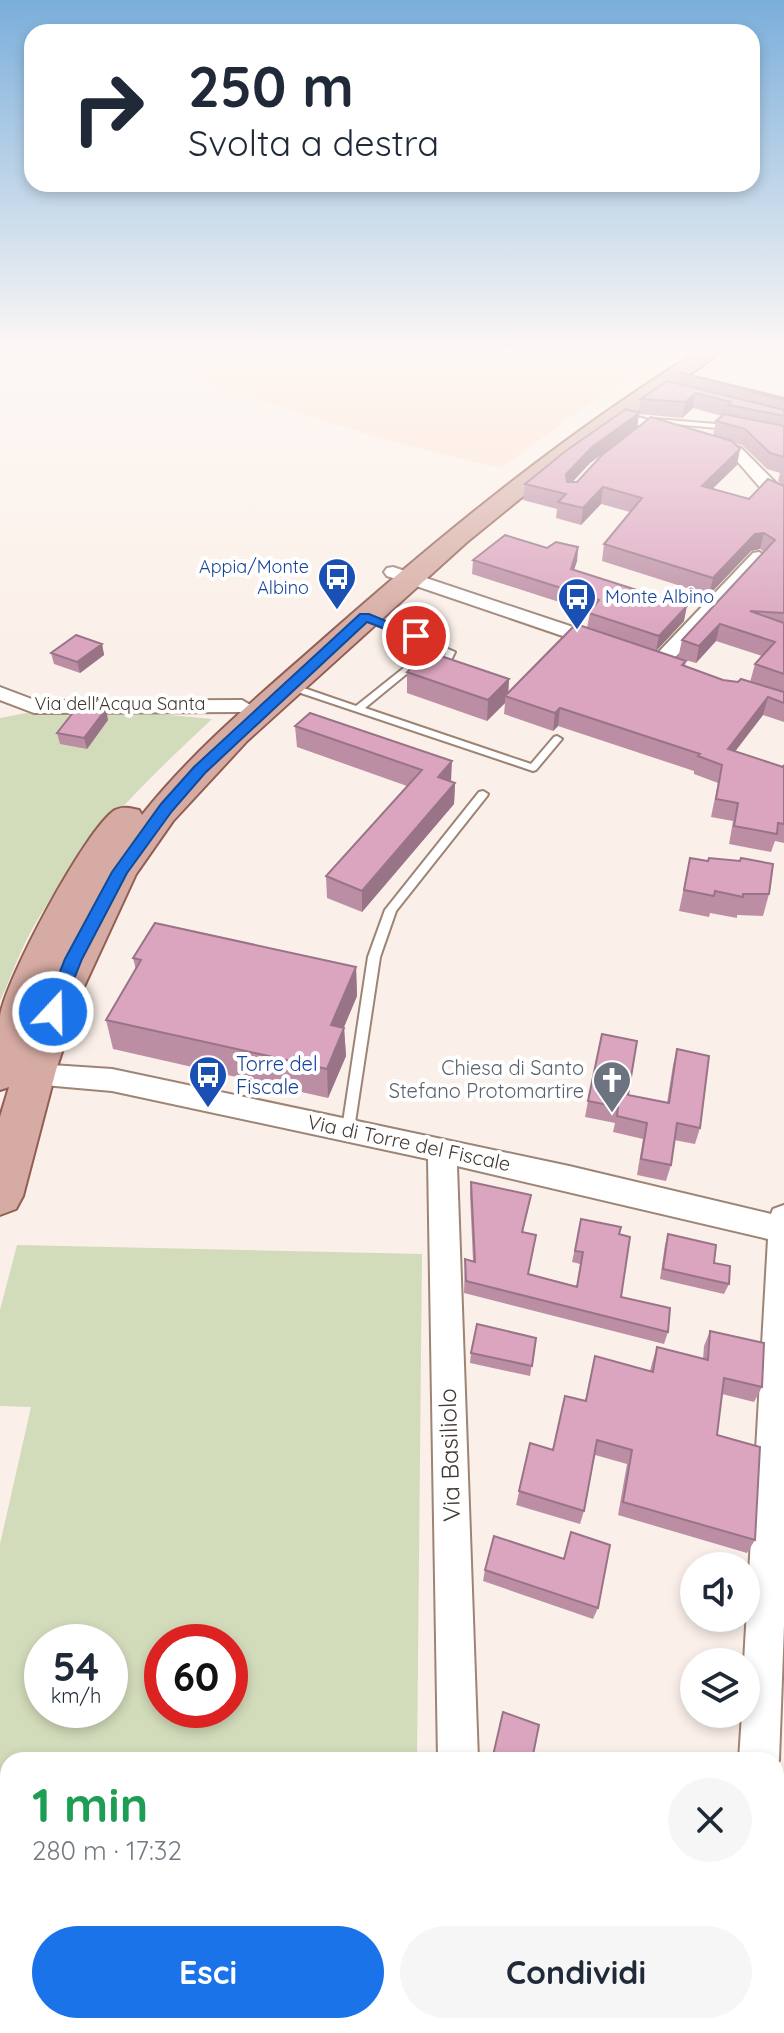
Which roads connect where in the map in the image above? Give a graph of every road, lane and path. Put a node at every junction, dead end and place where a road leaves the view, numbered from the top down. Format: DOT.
graph roads {
  1 [pos="550,447"];
  2 [pos="595,447"];
  3 [pos="721,447"];
  4 [pos="784,498"];
  5 [pos="759,557"];
  6 [pos="401,575"];
  7 [pos="365,617"];
  8 [pos="436,646"];
  9 [pos="615,647"];
  10 [pos="659,662"];
  11 [pos="453,676"];
  12 [pos="289,686"];
  13 [pos="0,693"];
  14 [pos="242,706"];
  15 [pos="358,709"];
  16 [pos="557,739"];
  17 [pos="483,794"];
  18 [pos="11,1073"];
  19 [pos="348,1129"];
  20 [pos="442,1151"];
  21 [pos="0,1196"];
  22 [pos="784,1226"];
  23 [pos="458,1752"];
  24 [pos="759,1752"];
  1 -- 6 [label="main road"];
  2 -- 6 [label="main road"];
  3 -- 4 [label="street"];
  5 -- 10 [label="street"];
  6 -- 7 [label="main road"];
  6 -- 9 [label="street"];
  6 -- 14 [label="main road"];
  7 -- 8 [label="lane"];
  7 -- 12 [label="main road"];
  8 -- 11 [label="lane"];
  8 -- 15 [label="lane"];
  12 -- 15 [label="lane"];
  12 -- 18 [label="main road"];
  13 -- 14 [label="street, Via dell'Acqua Santa"];
  14 -- 18 [label="main road"];
  15 -- 16 [label="lane"];
  17 -- 19 [label="lane"];
  18 -- 19 [label="street, Via di Torre del Fiscale"];
  18 -- 21 [label="main road"];
  19 -- 20 [label="street, Via di Torre del Fiscale"];
  20 -- 22 [label="street, Via di Torre del Fiscale"];
  20 -- 23 [label="street, Via Basiliolo"];
  22 -- 24 [label="street"];
}
